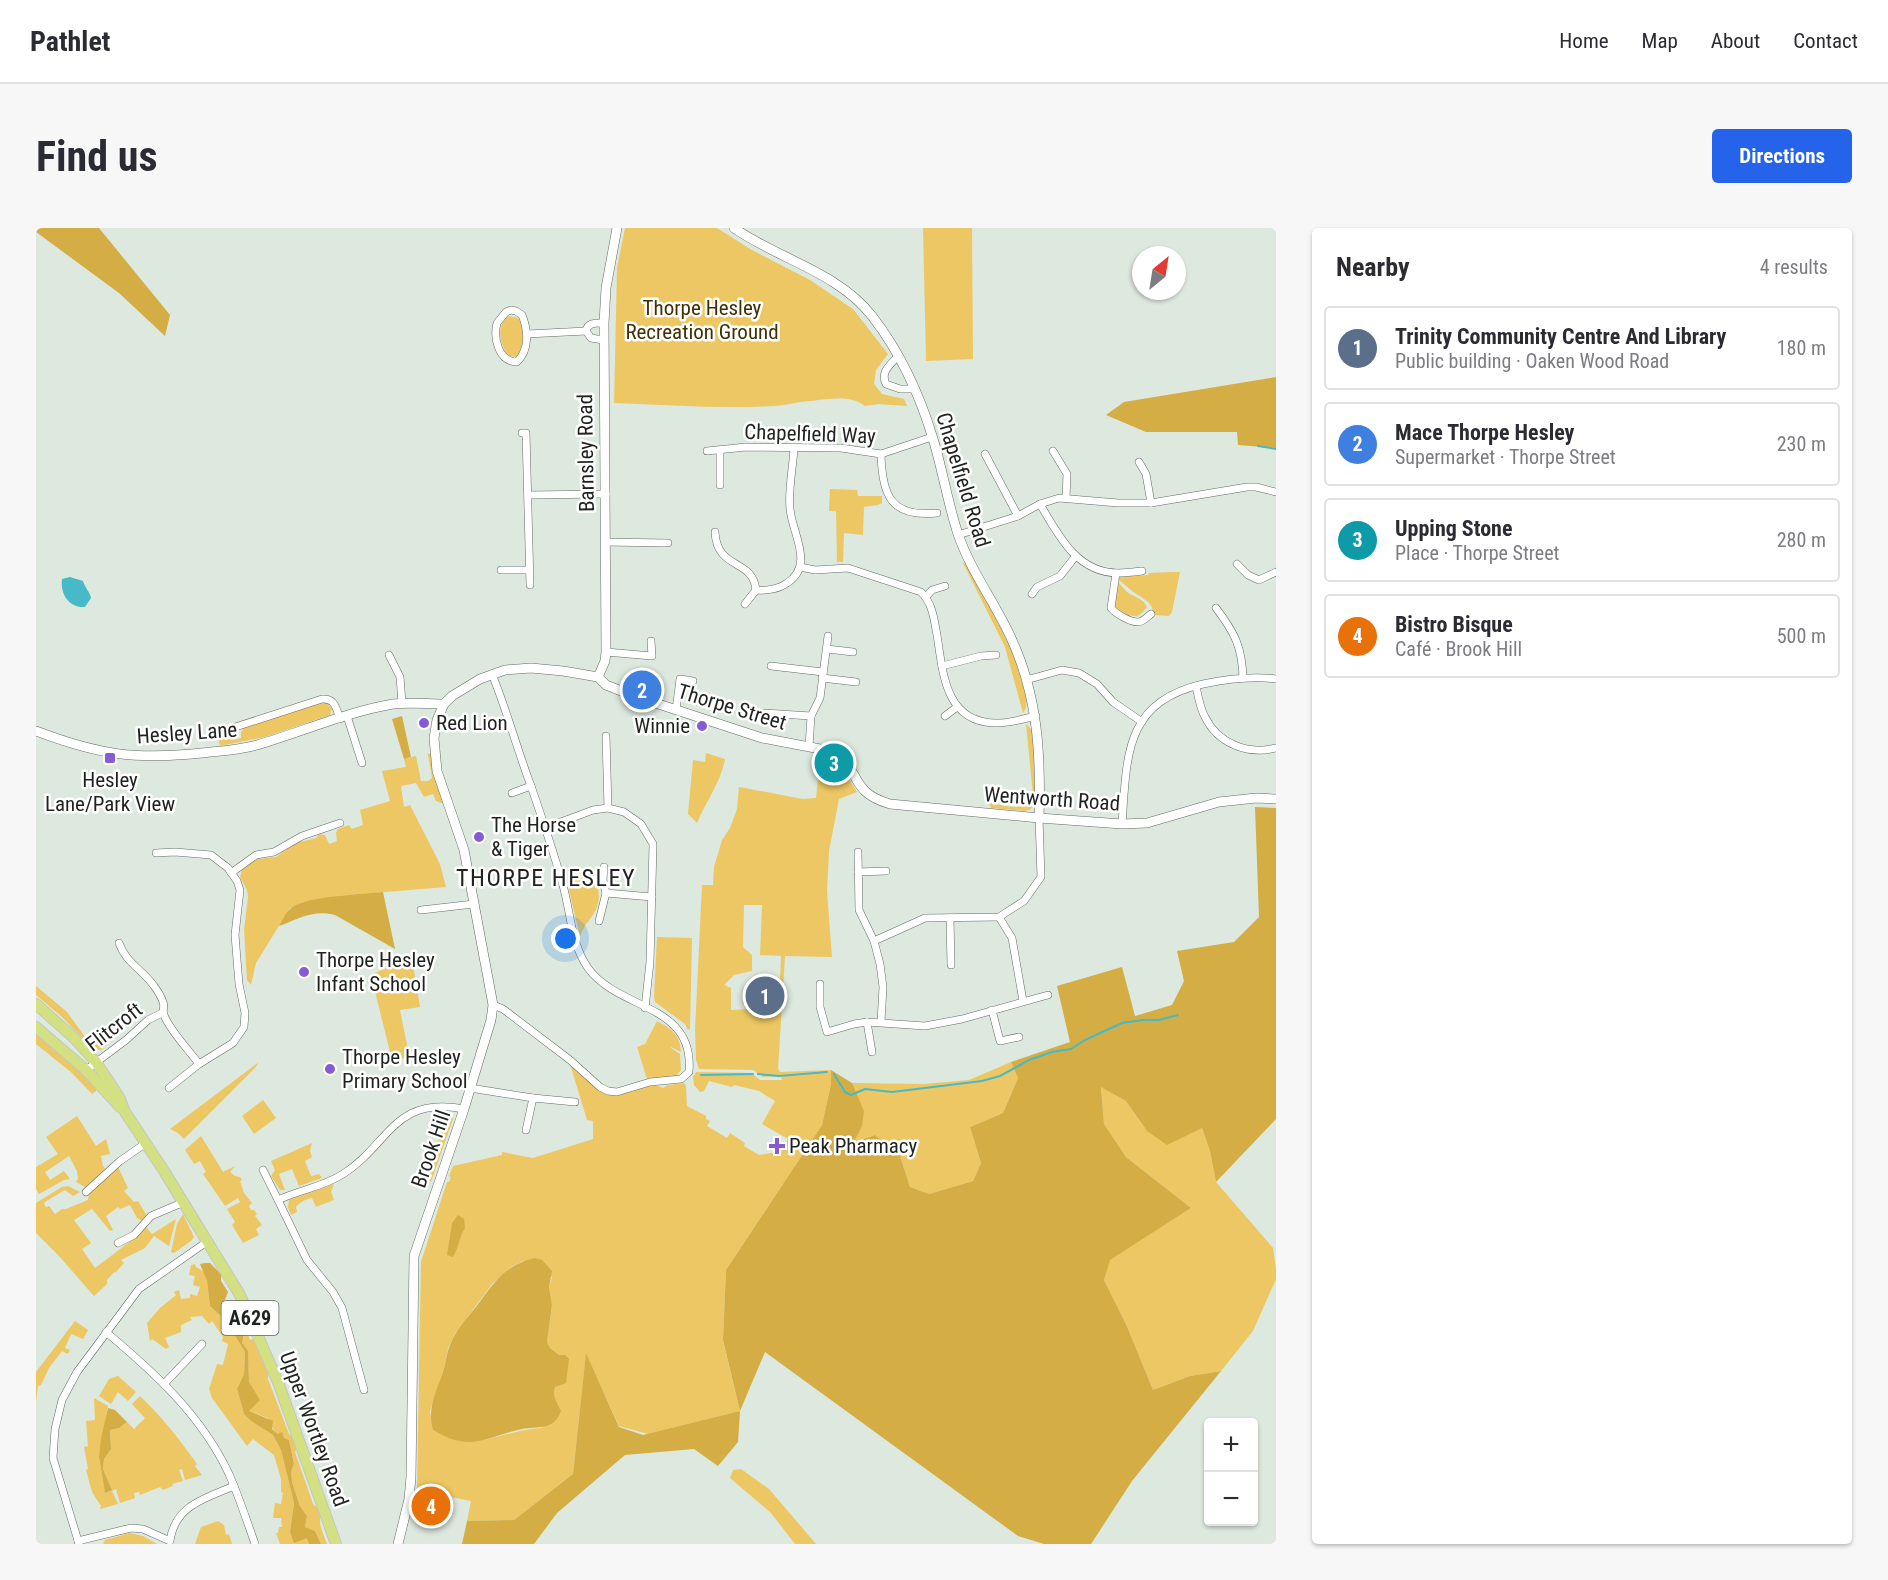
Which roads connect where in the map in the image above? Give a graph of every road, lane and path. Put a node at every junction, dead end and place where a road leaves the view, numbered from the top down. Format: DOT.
graph roads {
  1 [pos="617,228"];
  2 [pos="734,228"];
  3 [pos="604,323"];
  4 [pos="586,331"];
  5 [pos="527,334"];
  6 [pos="603,340"];
  7 [pos="898,356"];
  8 [pos="914,389"];
  9 [pos="522,433"];
  10 [pos="932,437"];
  11 [pos="794,448"];
  12 [pos="706,451"];
  13 [pos="720,451"];
  14 [pos="1053,451"];
  15 [pos="881,454"];
  16 [pos="985,454"];
  17 [pos="1139,462"];
  18 [pos="720,485"];
  19 [pos="1276,492"];
  20 [pos="606,494"];
  21 [pos="528,495"];
  22 [pos="1066,498"];
  23 [pos="1151,503"];
  24 [pos="1040,504"];
  25 [pos="937,513"];
  26 [pos="1018,516"];
  27 [pos="715,532"];
  28 [pos="958,535"];
  29 [pos="605,542"];
  30 [pos="668,543"];
  31 [pos="1075,557"];
  32 [pos="1237,564"];
  33 [pos="800,567"];
  34 [pos="501,570"];
  35 [pos="529,570"];
  36 [pos="1142,571"];
  37 [pos="1276,572"];
  38 [pos="1116,573"];
  39 [pos="530,585"];
  40 [pos="945,586"];
  41 [pos="756,590"];
  42 [pos="1032,594"];
  43 [pos="926,597"];
  44 [pos="745,604"];
  45 [pos="1216,608"];
  46 [pos="1151,614"];
  47 [pos="828,636"];
  48 [pos="651,641"];
  49 [pos="826,649"];
  50 [pos="606,651"];
  51 [pos="853,652"];
  52 [pos="389,655"];
  53 [pos="996,655"];
  54 [pos="771,666"];
  55 [pos="942,666"];
  56 [pos="492,674"];
  57 [pos="823,675"];
  58 [pos="598,677"];
  59 [pos="1243,678"];
  60 [pos="1276,679"];
  61 [pos="1026,680"];
  62 [pos="693,681"];
  63 [pos="856,682"];
  64 [pos="1196,686"];
  65 [pos="402,703"];
  66 [pos="444,704"];
  67 [pos="957,707"];
  68 [pos="676,710"];
  69 [pos="764,712"];
  70 [pos="811,716"];
  71 [pos="945,716"];
  72 [pos="1036,716"];
  73 [pos="343,717"];
  74 [pos="1142,722"];
  75 [pos="226,730"];
  76 [pos="36,732"];
  77 [pos="606,736"];
  78 [pos="809,747"];
  79 [pos="1276,748"];
  80 [pos="843,758"];
  81 [pos="362,763"];
  82 [pos="531,786"];
  83 [pos="512,794"];
  84 [pos="1276,799"];
  85 [pos="608,808"];
  86 [pos="1039,818"];
  87 [pos="340,823"];
  88 [pos="1122,824"];
  89 [pos="545,828"];
  90 [pos="858,852"];
  91 [pos="156,853"];
  92 [pos="604,867"];
  93 [pos="886,871"];
  94 [pos="858,872"];
  95 [pos="231,873"];
  96 [pos="606,893"];
  97 [pos="652,897"];
  98 [pos="474,904"];
  99 [pos="422,910"];
  100 [pos="999,917"];
  101 [pos="950,918"];
  102 [pos="599,921"];
  103 [pos="874,940"];
  104 [pos="119,943"];
  105 [pos="951,965"];
  106 [pos="820,984"];
  107 [pos="1048,994"];
  108 [pos="1023,1001"];
  109 [pos="36,1004"];
  110 [pos="493,1005"];
  111 [pos="645,1008"];
  112 [pos="992,1010"];
  113 [pos="162,1012"];
  114 [pos="867,1022"];
  115 [pos="881,1022"];
  116 [pos="36,1027"];
  117 [pos="1019,1037"];
  118 [pos="872,1052"];
  119 [pos="96,1062"];
  120 [pos="199,1064"];
  121 [pos="86,1070"];
  122 [pos="169,1088"];
  123 [pos="470,1088"];
  124 [pos="533,1098"];
  125 [pos="575,1102"];
  126 [pos="464,1109"];
  127 [pos="125,1112"];
  128 [pos="526,1130"];
  129 [pos="146,1143"];
  130 [pos="263,1170"];
  131 [pos="86,1192"];
  132 [pos="278,1200"];
  133 [pos="184,1202"];
  134 [pos="208,1241"];
  135 [pos="118,1243"];
  136 [pos="106,1332"];
  137 [pos="202,1344"];
  138 [pos="164,1384"];
  139 [pos="364,1390"];
  140 [pos="234,1486"];
  141 [pos="171,1542"];
  142 [pos="79,1543"];
  143 [pos="255,1544"];
  144 [pos="336,1544"];
  145 [pos="398,1544"];
  1 -- 3 [label="street, Barnsley Road"];
  2 -- 7 [label="street, Chapelfield Road"];
  3 -- 4 [label="street"];
  3 -- 6 [label="street, Barnsley Road"];
  4 -- 5 [label="street"];
  4 -- 6 [label="street"];
  5 -- 5 [label="street"];
  6 -- 20 [label="street, Barnsley Road"];
  7 -- 8 [label="street, Chapelfield Road"];
  7 -- 8 [label="street"];
  8 -- 10 [label="street, Chapelfield Road"];
  9 -- 21 [label="street"];
  10 -- 15 [label="street, Chapelfield Way"];
  10 -- 28 [label="street, Chapelfield Road"];
  11 -- 13 [label="street, Chapelfield Way"];
  11 -- 15 [label="street, Chapelfield Way"];
  11 -- 33 [label="street"];
  12 -- 13 [label="street, Chapelfield Way"];
  13 -- 18 [label="street, Chapelfield Way"];
  14 -- 22 [label="street"];
  15 -- 25 [label="street"];
  16 -- 26 [label="street"];
  17 -- 23 [label="street"];
  19 -- 23 [label="street"];
  20 -- 21 [label="street"];
  20 -- 29 [label="street, Barnsley Road"];
  21 -- 35 [label="street"];
  22 -- 23 [label="street"];
  22 -- 24 [label="street"];
  24 -- 26 [label="street"];
  24 -- 31 [label="street"];
  26 -- 28 [label="street"];
  27 -- 41 [label="street"];
  28 -- 61 [label="street, Chapelfield Road"];
  29 -- 30 [label="street"];
  29 -- 50 [label="street, Barnsley Road"];
  31 -- 38 [label="street"];
  31 -- 42 [label="street"];
  32 -- 37 [label="street"];
  33 -- 41 [label="street"];
  33 -- 43 [label="street"];
  34 -- 35 [label="street"];
  35 -- 39 [label="street"];
  36 -- 38 [label="street"];
  38 -- 46 [label="street"];
  40 -- 43 [label="street"];
  41 -- 44 [label="street"];
  43 -- 55 [label="street"];
  45 -- 59 [label="street"];
  47 -- 49 [label="street"];
  48 -- 50 [label="street"];
  49 -- 51 [label="street"];
  49 -- 57 [label="street"];
  50 -- 58 [label="street, Barnsley Road"];
  52 -- 65 [label="street"];
  53 -- 55 [label="street"];
  54 -- 57 [label="street"];
  55 -- 67 [label="street"];
  56 -- 58 [label="street, Thorpe Street"];
  56 -- 66 [label="street, Thorpe Street"];
  56 -- 82 [label="street"];
  57 -- 63 [label="street"];
  57 -- 70 [label="street"];
  58 -- 68 [label="street, Thorpe Street"];
  59 -- 60 [label="street"];
  59 -- 64 [label="street"];
  61 -- 72 [label="street, Chapelfield Road"];
  61 -- 74 [label="street"];
  62 -- 68 [label="street"];
  64 -- 74 [label="street"];
  64 -- 79 [label="street"];
  65 -- 66 [label="street, Hesley Lane"];
  65 -- 73 [label="street, Hesley Lane"];
  66 -- 98 [label="street, Brook Hill"];
  67 -- 71 [label="street"];
  67 -- 72 [label="street"];
  68 -- 78 [label="street, Thorpe Street"];
  69 -- 70 [label="street"];
  70 -- 78 [label="street"];
  72 -- 86 [label="street, Chapelfield Road"];
  73 -- 75 [label="street, Hesley Lane"];
  73 -- 76 [label="street, Hesley Lane"];
  73 -- 81 [label="street"];
  74 -- 88 [label="street"];
  77 -- 85 [label="street"];
  78 -- 80 [label="street, Thorpe Street"];
  80 -- 86 [label="street, Wentworth Road"];
  82 -- 83 [label="street"];
  82 -- 89 [label="street"];
  84 -- 88 [label="street, Wentworth Road"];
  85 -- 89 [label="street"];
  85 -- 97 [label="street"];
  86 -- 88 [label="street, Wentworth Road"];
  86 -- 100 [label="street"];
  87 -- 95 [label="street"];
  89 -- 111 [label="street"];
  90 -- 94 [label="street"];
  91 -- 95 [label="street"];
  92 -- 96 [label="street"];
  93 -- 94 [label="street"];
  94 -- 103 [label="street"];
  95 -- 120 [label="street"];
  96 -- 97 [label="street"];
  96 -- 102 [label="street"];
  97 -- 111 [label="street"];
  98 -- 99 [label="street"];
  98 -- 110 [label="street, Brook Hill"];
  100 -- 101 [label="street"];
  100 -- 108 [label="street"];
  101 -- 103 [label="street"];
  101 -- 105 [label="street"];
  103 -- 115 [label="street"];
  104 -- 113 [label="street"];
  106 -- 114 [label="street"];
  107 -- 108 [label="street"];
  108 -- 112 [label="street"];
  109 -- 119 [label="main road, Upper Wortley Road / A629"];
  110 -- 111 [label="street"];
  110 -- 123 [label="street, Brook Hill"];
  112 -- 115 [label="street"];
  112 -- 117 [label="street"];
  113 -- 119 [label="street, Flitcroft"];
  113 -- 120 [label="street"];
  114 -- 115 [label="street"];
  114 -- 118 [label="street"];
  116 -- 121 [label="main road, Upper Wortley Road / A629"];
  119 -- 121 [label="street, Flitcroft"];
  119 -- 127 [label="main road, Upper Wortley Road / A629"];
  120 -- 122 [label="street"];
  121 -- 127 [label="main road, Upper Wortley Road / A629"];
  123 -- 124 [label="street"];
  123 -- 126 [label="street, Brook Hill"];
  124 -- 125 [label="street"];
  124 -- 128 [label="street"];
  126 -- 132 [label="street"];
  126 -- 145 [label="street, Brook Hill"];
  127 -- 129 [label="main road, Upper Wortley Road / A629"];
  129 -- 131 [label="street"];
  129 -- 133 [label="main road, Upper Wortley Road / A629"];
  130 -- 132 [label="street"];
  132 -- 139 [label="street"];
  133 -- 134 [label="main road, Upper Wortley Road / A629"];
  133 -- 135 [label="street"];
  134 -- 136 [label="street"];
  134 -- 144 [label="main road, Upper Wortley Road / A629"];
  136 -- 138 [label="street"];
  136 -- 142 [label="street"];
  137 -- 138 [label="street"];
  138 -- 140 [label="street"];
  140 -- 141 [label="street"];
  140 -- 143 [label="street"];
  141 -- 142 [label="street"];
}
